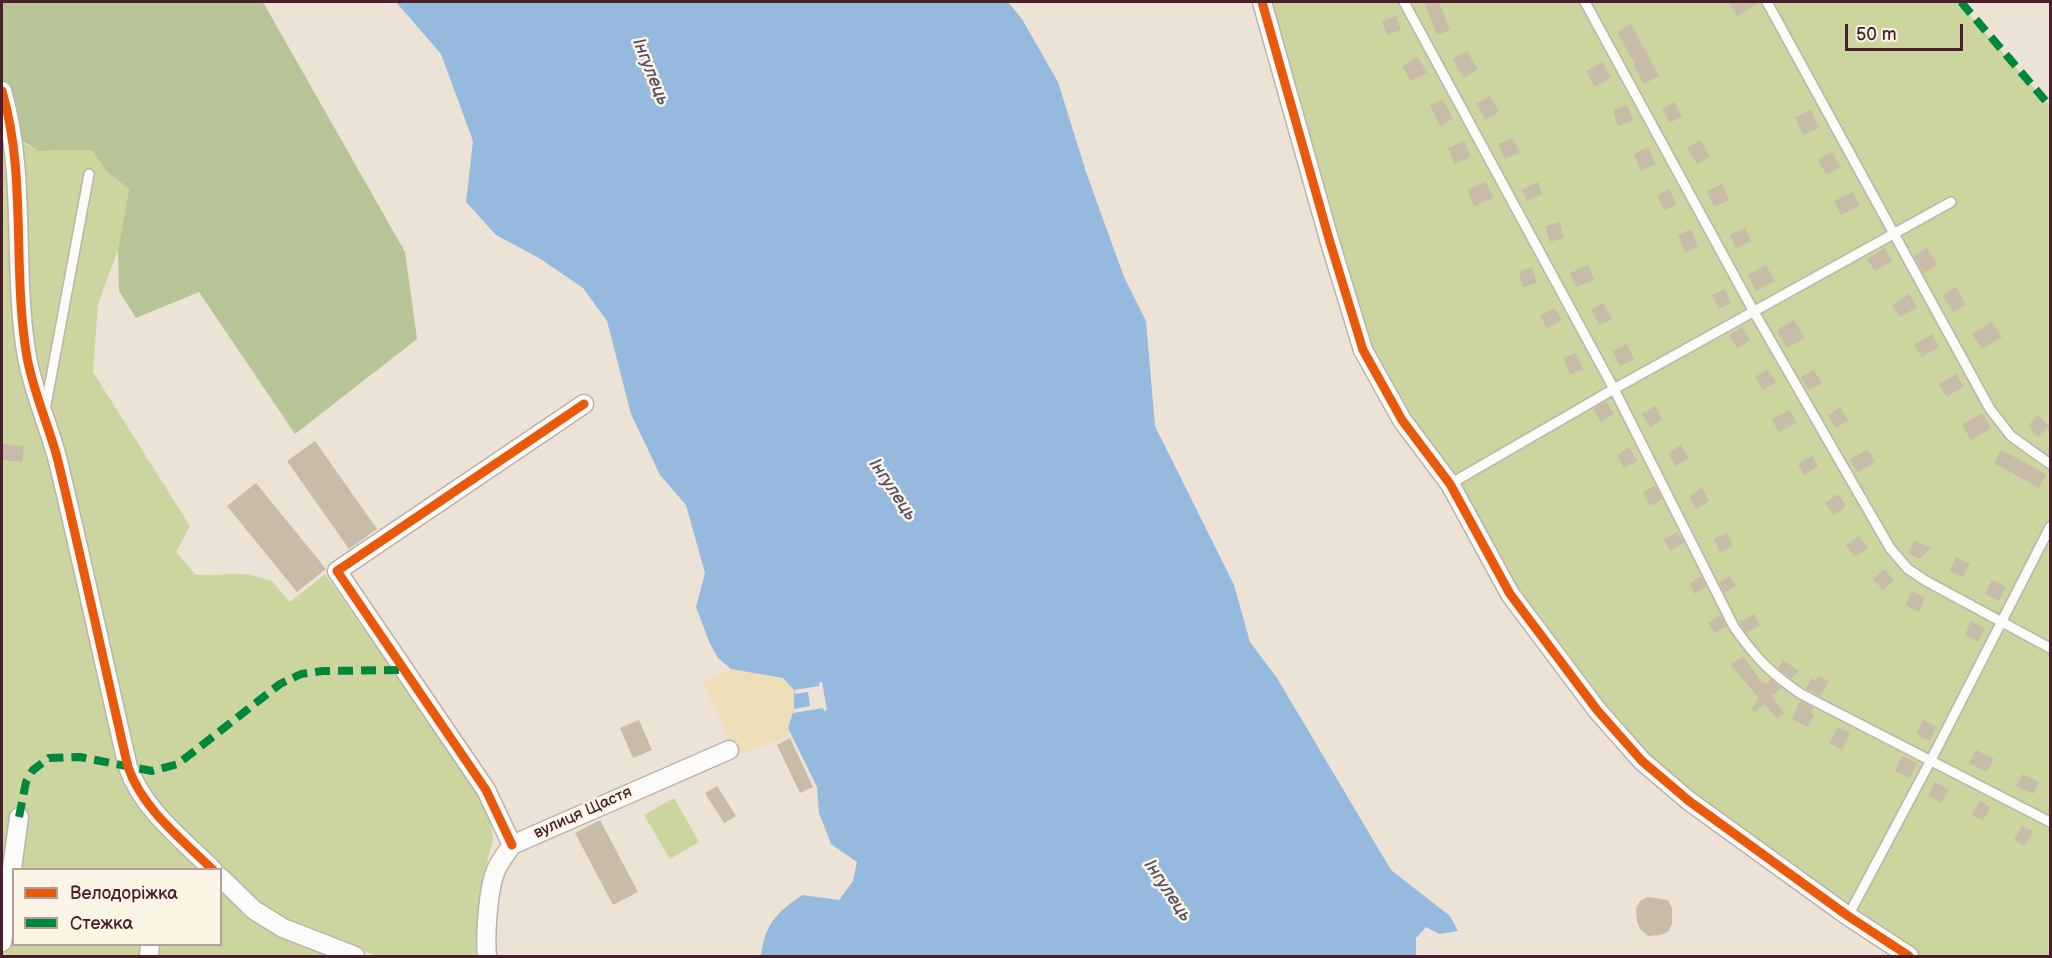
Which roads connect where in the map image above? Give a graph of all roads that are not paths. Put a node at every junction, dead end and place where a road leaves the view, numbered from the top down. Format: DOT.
graph roads {
  1 [pos="1262,2"];
  2 [pos="1404,2"];
  3 [pos="1584,2"];
  4 [pos="1767,2"];
  5 [pos="2,91"];
  6 [pos="5,110"];
  7 [pos="89,174"];
  8 [pos="1951,202"];
  9 [pos="1893,234"];
  10 [pos="1754,312"];
  11 [pos="1614,389"];
  12 [pos="584,404"];
  13 [pos="44,415"];
  14 [pos="2050,464"];
  15 [pos="1450,484"];
  16 [pos="2050,527"];
  17 [pos="2001,622"];
  18 [pos="2050,648"];
  19 [pos="729,750"];
  20 [pos="1932,760"];
  21 [pos="2050,822"];
  22 [pos="2,827"];
  23 [pos="512,845"];
  24 [pos="12,868"];
  25 [pos="12,868"];
  26 [pos="211,868"];
  27 [pos="222,879"];
  28 [pos="1848,916"];
  29 [pos="2,942"];
  30 [pos="355,957"];
  31 [pos="487,957"];
  32 [pos="1909,957"];
  1 -- 15 [label="street"];
  2 -- 11 [label="lane"];
  3 -- 10 [label="lane"];
  4 -- 9 [label="lane"];
  5 -- 6 [label="street"];
  6 -- 13 [label="street"];
  7 -- 13 [label="lane"];
  8 -- 9 [label="lane"];
  9 -- 10 [label="lane"];
  9 -- 14 [label="lane"];
  10 -- 11 [label="lane"];
  10 -- 17 [label="lane"];
  11 -- 15 [label="lane"];
  11 -- 20 [label="lane"];
  12 -- 23 [label="street"];
  13 -- 26 [label="street"];
  15 -- 28 [label="street"];
  16 -- 17 [label="lane"];
  17 -- 18 [label="lane"];
  17 -- 20 [label="lane"];
  19 -- 23 [label="street, вулиця Щастя"];
  20 -- 21 [label="lane"];
  20 -- 28 [label="lane"];
  22 -- 24 [label="street"];
  23 -- 31 [label="street, вулиця Щастя"];
  25 -- 29 [label="street"];
  27 -- 30 [label="street"];
  28 -- 32 [label="street"];
}
